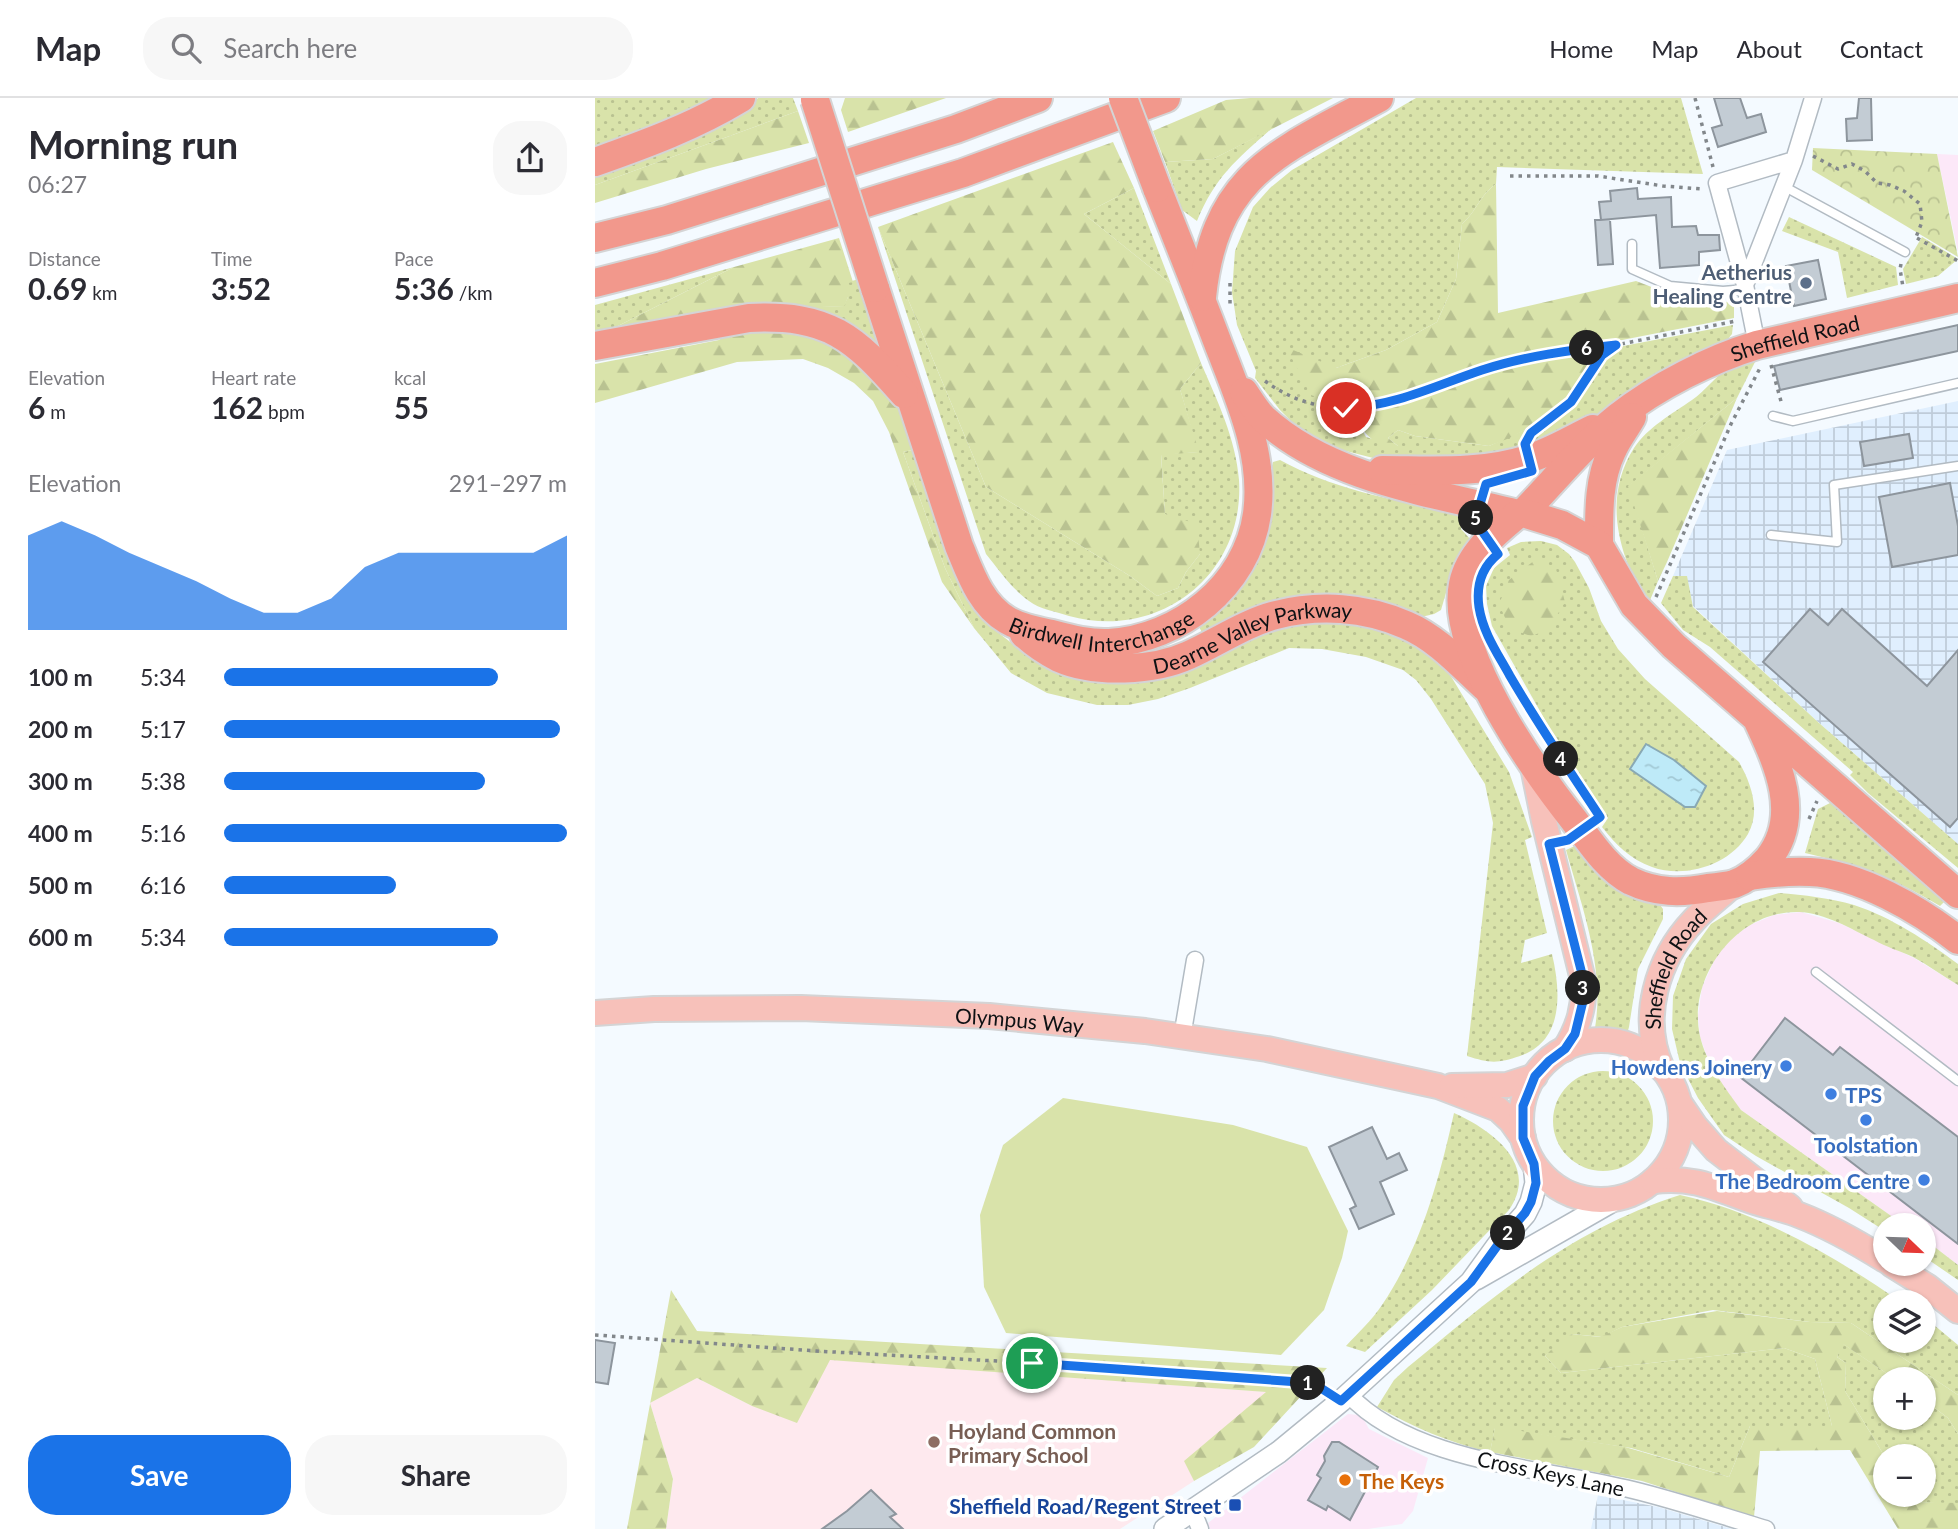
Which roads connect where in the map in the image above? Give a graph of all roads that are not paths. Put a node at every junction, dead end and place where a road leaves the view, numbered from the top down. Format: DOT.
graph roads {
  1 [pos="741,98"];
  2 [pos="1038,98"];
  3 [pos="1123,98"];
  4 [pos="1166,98"];
  5 [pos="1379,98"];
  6 [pos="1813,98"];
  7 [pos="815,99"];
  8 [pos="1794,160"];
  9 [pos="595,162"];
  10 [pos="1785,187"];
  11 [pos="595,238"];
  12 [pos="1632,244"];
  13 [pos="1905,253"];
  14 [pos="595,283"];
  15 [pos="1746,287"];
  16 [pos="1958,298"];
  17 [pos="1202,299"];
  18 [pos="1762,340"];
  19 [pos="595,346"];
  20 [pos="1230,373"];
  21 [pos="1958,383"];
  22 [pos="913,404"];
  23 [pos="1630,409"];
  24 [pos="1773,416"];
  25 [pos="1958,466"];
  26 [pos="1351,469"];
  27 [pos="1521,514"];
  28 [pos="1771,535"];
  29 [pos="1599,545"];
  30 [pos="1008,621"];
  31 [pos="1487,689"];
  32 [pos="1757,719"];
  33 [pos="1533,767"];
  34 [pos="1742,880"];
  35 [pos="1958,894"];
  36 [pos="1958,940"];
  37 [pos="1195,960"];
  38 [pos="1816,972"];
  39 [pos="595,1013"];
  40 [pos="1182,1037"];
  41 [pos="1565,1049"];
  42 [pos="1663,1069"];
  43 [pos="1535,1076"];
  44 [pos="1958,1082"];
  45 [pos="1438,1086"];
  46 [pos="1679,1102"];
  47 [pos="1523,1138"];
  48 [pos="1534,1164"];
  49 [pos="1653,1181"];
  50 [pos="1616,1199"];
  51 [pos="1799,1215"];
  52 [pos="1873,1252"];
  53 [pos="1910,1276"];
  54 [pos="1471,1282"];
  55 [pos="1958,1311"];
  56 [pos="1344,1398"];
  57 [pos="1196,1520"];
  58 [pos="1165,1529"];
  59 [pos="1766,1529"];
  1 -- 9 [label="highway"];
  2 -- 11 [label="highway"];
  3 -- 17 [label="highway, Birdwell Interchange, bridge"];
  4 -- 14 [label="highway"];
  5 -- 17 [label="highway"];
  6 -- 8 [label="street"];
  7 -- 22 [label="highway, Birdwell Interchange, bridge"];
  8 -- 10 [label="street"];
  8 -- 15 [label="street"];
  10 -- 13 [label="lane"];
  10 -- 15 [label="street"];
  12 -- 15 [label="lane"];
  15 -- 18 [label="street"];
  16 -- 18 [label="highway, Sheffield Road"];
  17 -- 20 [label="highway, Birdwell Interchange"];
  18 -- 23 [label="highway, Sheffield Road"];
  19 -- 22 [label="highway"];
  20 -- 26 [label="highway"];
  20 -- 30 [label="highway, Birdwell Interchange"];
  21 -- 24 [label="lane"];
  22 -- 30 [label="highway, Birdwell Interchange"];
  23 -- 26 [label="highway"];
  23 -- 27 [label="highway, Sheffield Road"];
  23 -- 29 [label="highway, Sheffield Road"];
  25 -- 28 [label="lane"];
  26 -- 27 [label="highway"];
  27 -- 29 [label="highway"];
  27 -- 31 [label="highway, Sheffield Road"];
  29 -- 32 [label="highway"];
  30 -- 31 [label="highway, Dearne Valley Parkway"];
  31 -- 33 [label="highway"];
  32 -- 34 [label="highway"];
  32 -- 35 [label="highway"];
  33 -- 34 [label="highway"];
  33 -- 41 [label="main road"];
  34 -- 36 [label="highway"];
  34 -- 42 [label="main road, Sheffield Road"];
  37 -- 40 [label="street"];
  38 -- 44 [label="lane"];
  39 -- 40 [label="main road, Olympus Way"];
  40 -- 45 [label="main road, Olympus Way"];
  41 -- 42 [label="main road"];
  41 -- 43 [label="main road"];
  42 -- 46 [label="main road"];
  43 -- 45 [label="main road, Olympus Way"];
  43 -- 47 [label="main road"];
  45 -- 47 [label="main road, Olympus Way"];
  46 -- 49 [label="main road"];
  46 -- 51 [label="main road"];
  47 -- 48 [label="main road"];
  48 -- 50 [label="main road"];
  48 -- 54 [label="main road"];
  49 -- 50 [label="main road"];
  49 -- 51 [label="main road"];
  50 -- 54 [label="main road"];
  51 -- 52 [label="main road"];
  53 -- 55 [label="main road"];
  54 -- 56 [label="main road"];
  56 -- 57 [label="main road"];
  56 -- 59 [label="street, Cross Keys Lane"];
  57 -- 58 [label="main road"];
}
